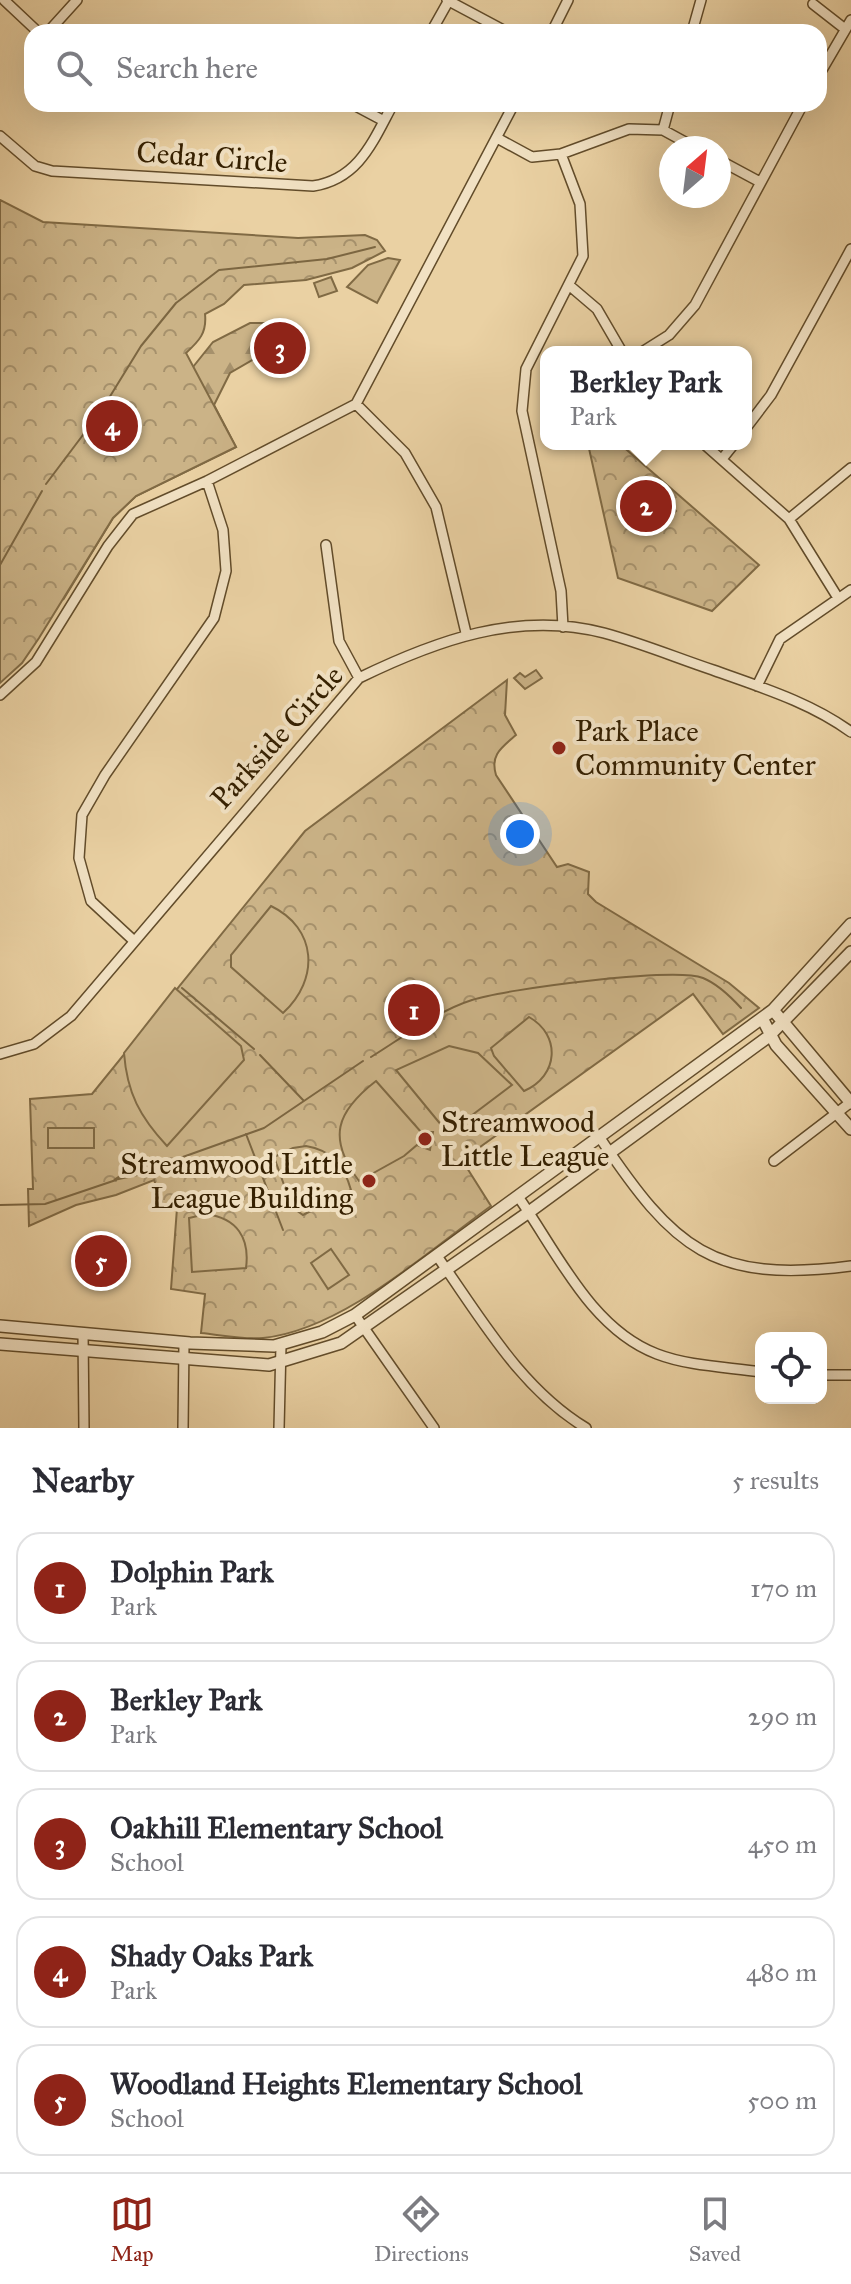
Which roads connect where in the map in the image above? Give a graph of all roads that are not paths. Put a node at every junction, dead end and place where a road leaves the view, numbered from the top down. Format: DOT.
graph roads {
  1 [pos="4,0"];
  2 [pos="77,0"];
  3 [pos="448,0"];
  4 [pos="568,0"];
  5 [pos="701,0"];
  6 [pos="813,4"];
  7 [pos="30,24"];
  8 [pos="55,24"];
  9 [pos="435,24"];
  10 [pos="492,24"];
  11 [pos="556,24"];
  12 [pos="694,24"];
  13 [pos="848,24"];
  14 [pos="827,61"];
  15 [pos="367,112"];
  16 [pos="389,112"];
  17 [pos="510,112"];
  18 [pos="668,112"];
  19 [pos="799,112"];
  20 [pos="384,121"];
  21 [pos="663,130"];
  22 [pos="0,136"];
  23 [pos="674,136"];
  24 [pos="497,138"];
  25 [pos="561,154"];
  26 [pos="731,166"];
  27 [pos="760,182"];
  28 [pos="851,249"];
  29 [pos="570,286"];
  30 [pos="619,346"];
  31 [pos="652,346"];
  32 [pos="356,404"];
  33 [pos="752,420"];
  34 [pos="711,450"];
  35 [pos="729,450"];
  36 [pos="722,459"];
  37 [pos="851,468"];
  38 [pos="207,481"];
  39 [pos="789,519"];
  40 [pos="326,545"];
  41 [pos="851,590"];
  42 [pos="838,598"];
  43 [pos="563,627"];
  44 [pos="466,633"];
  45 [pos="359,678"];
  46 [pos="757,686"];
  47 [pos="0,695"];
  48 [pos="851,732"];
  49 [pos="851,924"];
  50 [pos="133,940"];
  51 [pos="851,952"];
  52 [pos="767,1014"];
  53 [pos="783,1025"];
  54 [pos="770,1036"];
  55 [pos="0,1054"];
  56 [pos="851,1103"];
  57 [pos="837,1113"];
  58 [pos="851,1129"];
  59 [pos="600,1138"];
  60 [pos="610,1153"];
  61 [pos="774,1161"];
  62 [pos="519,1198"];
  63 [pos="529,1212"];
  64 [pos="437,1256"];
  65 [pos="851,1266"];
  66 [pos="447,1270"];
  67 [pos="355,1315"];
  68 [pos="0,1326"];
  69 [pos="365,1329"];
  70 [pos="83,1333"];
  71 [pos="184,1343"];
  72 [pos="0,1344"];
  73 [pos="281,1345"];
  74 [pos="83,1352"];
  75 [pos="184,1361"];
  76 [pos="280,1363"];
  77 [pos="755,1371"];
  78 [pos="827,1375"];
  79 [pos="851,1375"];
  80 [pos="84,1428"];
  81 [pos="183,1428"];
  82 [pos="279,1428"];
  83 [pos="434,1428"];
  84 [pos="586,1428"];
  1 -- 7 [label="street"];
  2 -- 8 [label="street"];
  3 -- 9 [label="street"];
  3 -- 10 [label="street"];
  4 -- 11 [label="street"];
  5 -- 12 [label="street"];
  6 -- 13 [label="street"];
  13 -- 14 [label="street"];
  15 -- 20 [label="street"];
  16 -- 20 [label="street, Cedar Circle"];
  17 -- 24 [label="street"];
  18 -- 21 [label="street"];
  19 -- 27 [label="street"];
  20 -- 22 [label="street, Cedar Circle"];
  21 -- 23 [label="street"];
  21 -- 25 [label="street"];
  24 -- 25 [label="street"];
  24 -- 32 [label="street"];
  25 -- 29 [label="street"];
  26 -- 27 [label="street"];
  27 -- 31 [label="street"];
  28 -- 33 [label="street"];
  29 -- 30 [label="street"];
  29 -- 43 [label="street"];
  32 -- 38 [label="street"];
  32 -- 44 [label="street"];
  34 -- 36 [label="street"];
  35 -- 36 [label="street"];
  36 -- 39 [label="street"];
  37 -- 39 [label="street"];
  38 -- 47 [label="street"];
  38 -- 50 [label="street"];
  39 -- 42 [label="street"];
  40 -- 45 [label="street"];
  41 -- 42 [label="street"];
  42 -- 46 [label="street"];
  43 -- 44 [label="street, Parkside Circle"];
  43 -- 46 [label="street, Parkside Circle"];
  44 -- 45 [label="street, Parkside Circle"];
  45 -- 50 [label="street, Parkside Circle"];
  46 -- 48 [label="street, Parkside Circle"];
  49 -- 52 [label="street"];
  50 -- 55 [label="street, Parkside Circle"];
  51 -- 53 [label="street"];
  52 -- 53 [label="street"];
  52 -- 54 [label="street"];
  52 -- 59 [label="street"];
  53 -- 54 [label="street"];
  53 -- 56 [label="street"];
  54 -- 57 [label="street"];
  54 -- 60 [label="street"];
  56 -- 57 [label="street"];
  57 -- 58 [label="street"];
  57 -- 61 [label="street"];
  59 -- 60 [label="street"];
  59 -- 62 [label="street"];
  60 -- 63 [label="street"];
  60 -- 65 [label="street"];
  62 -- 63 [label="street"];
  62 -- 64 [label="street"];
  63 -- 66 [label="street"];
  63 -- 77 [label="street"];
  64 -- 66 [label="street"];
  64 -- 67 [label="street"];
  66 -- 69 [label="street"];
  66 -- 84 [label="street"];
  67 -- 69 [label="street"];
  67 -- 73 [label="street"];
  68 -- 70 [label="street"];
  69 -- 76 [label="street"];
  69 -- 83 [label="street"];
  70 -- 71 [label="street"];
  70 -- 74 [label="street"];
  71 -- 73 [label="street"];
  71 -- 75 [label="street"];
  72 -- 74 [label="street"];
  73 -- 76 [label="street"];
  74 -- 75 [label="street"];
  74 -- 80 [label="street"];
  75 -- 76 [label="street"];
  75 -- 81 [label="street"];
  76 -- 82 [label="street"];
  78 -- 79 [label="street"];
}
